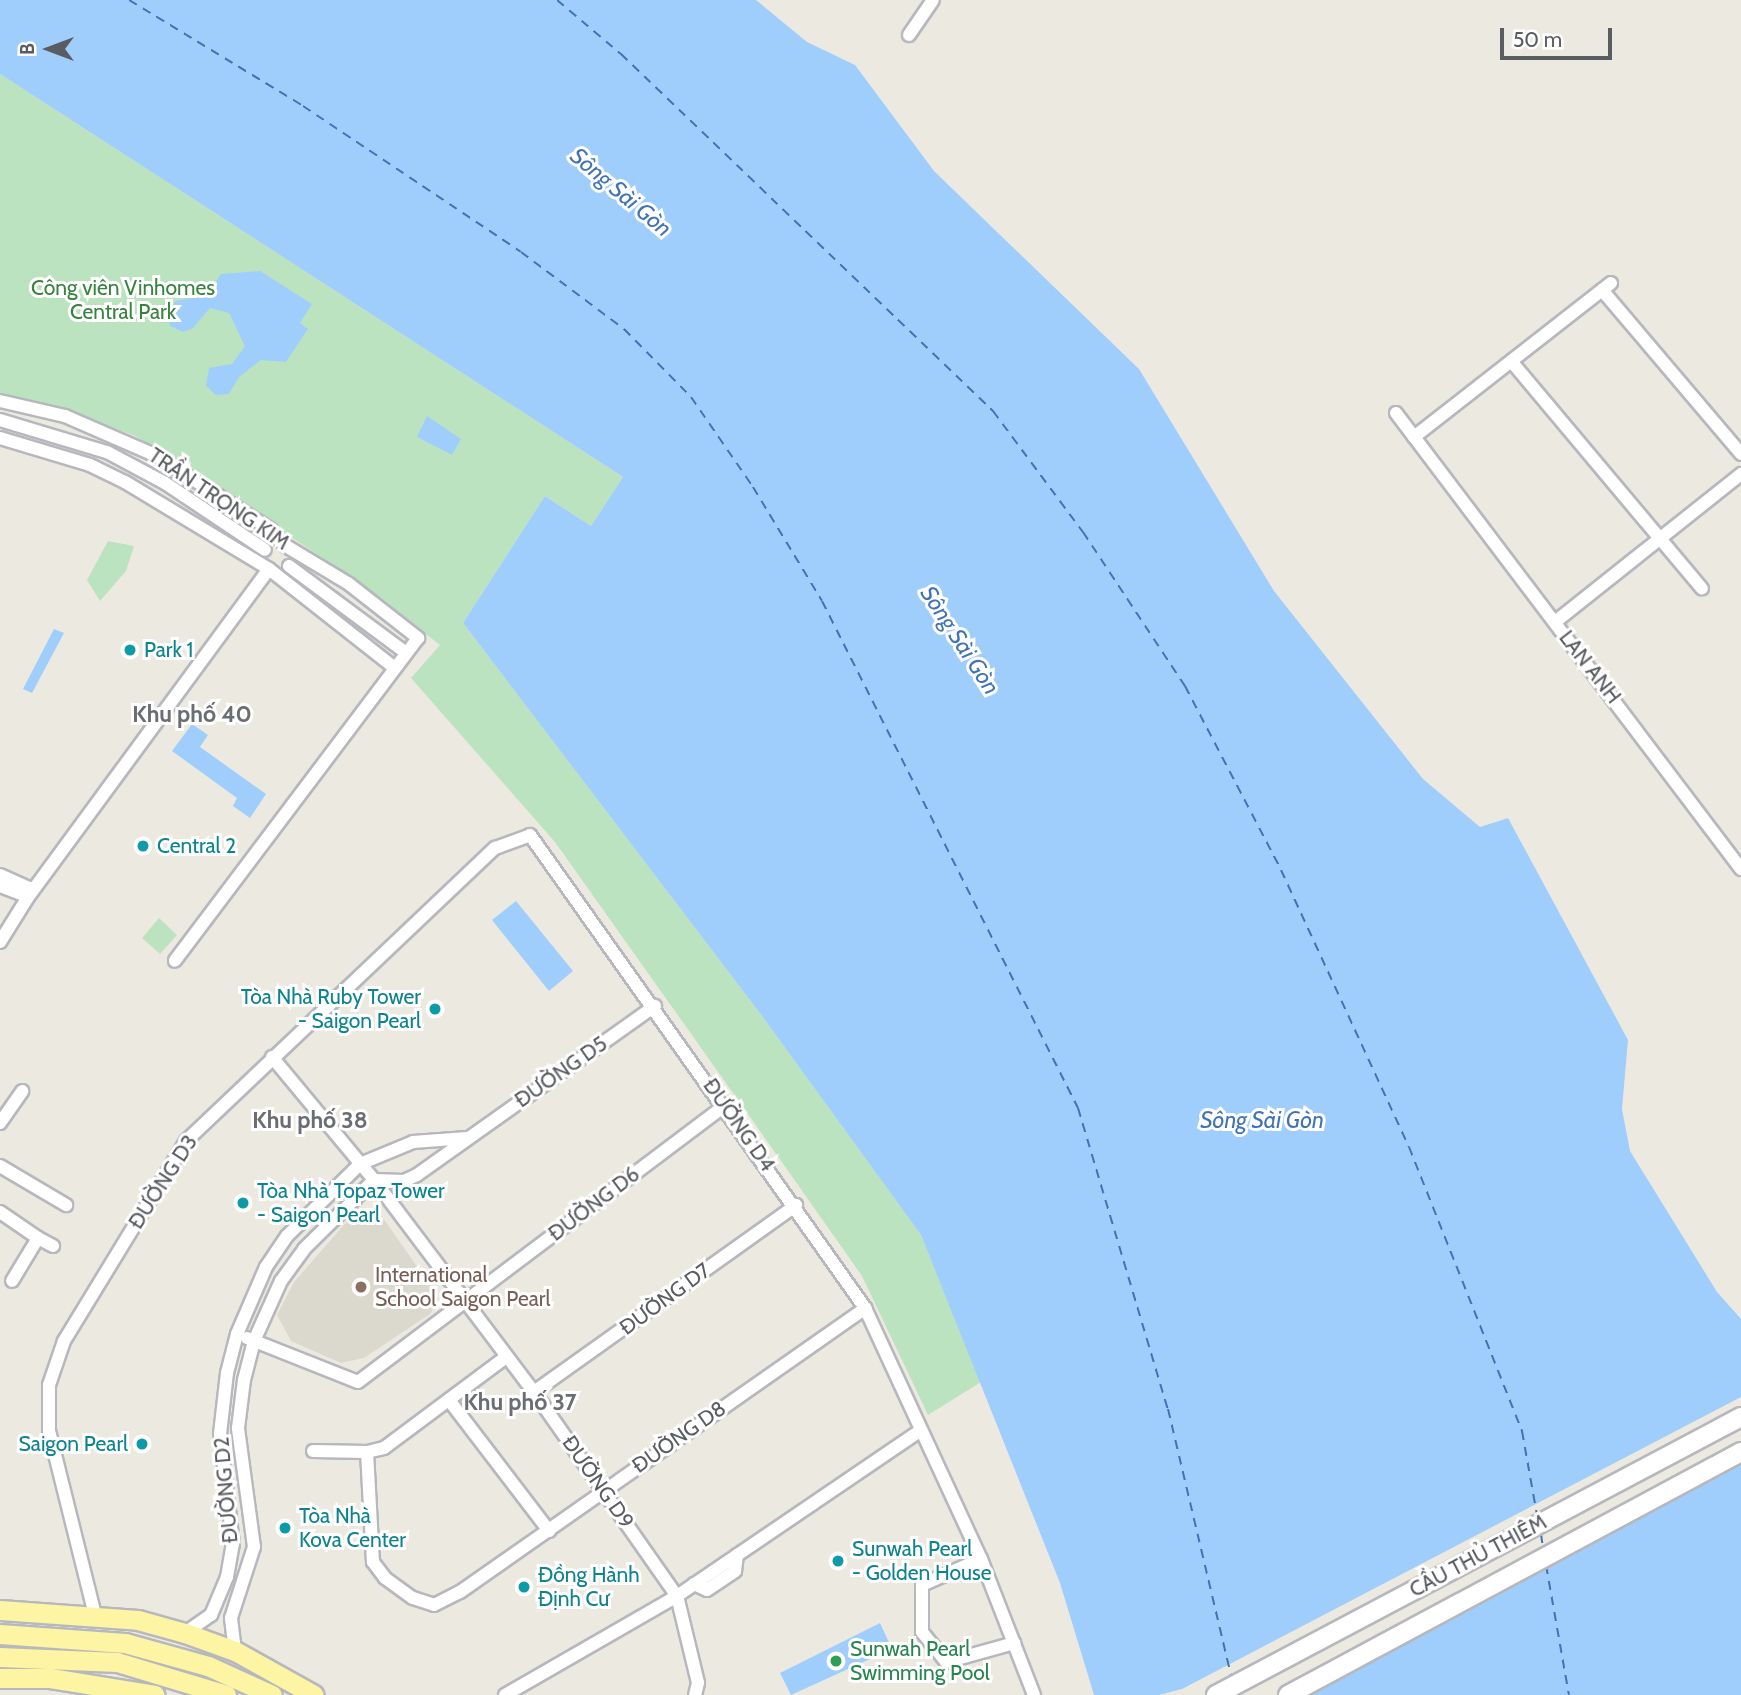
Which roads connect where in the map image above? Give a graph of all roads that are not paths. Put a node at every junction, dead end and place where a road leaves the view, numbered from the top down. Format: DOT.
graph roads {
  1 [pos="933,0"];
  2 [pos="909,35"];
  3 [pos="1511,361"];
  4 [pos="0,401"];
  5 [pos="1396,413"];
  6 [pos="0,419"];
  7 [pos="1414,437"];
  8 [pos="0,438"];
  9 [pos="1741,454"];
  10 [pos="1741,474"];
  11 [pos="1663,538"];
  12 [pos="286,546"];
  13 [pos="265,550"];
  14 [pos="289,566"];
  15 [pos="269,569"];
  16 [pos="1702,589"];
  17 [pos="1555,622"];
  18 [pos="406,653"];
  19 [pos="395,668"];
  20 [pos="530,835"];
  21 [pos="1741,869"];
  22 [pos="0,875"];
  23 [pos="0,886"];
  24 [pos="30,894"];
  25 [pos="0,942"];
  26 [pos="175,961"];
  27 [pos="655,1006"];
  28 [pos="272,1057"];
  29 [pos="22,1091"];
  30 [pos="725,1105"];
  31 [pos="0,1123"];
  32 [pos="467,1138"];
  33 [pos="360,1164"];
  34 [pos="0,1167"];
  35 [pos="374,1180"];
  36 [pos="66,1205"];
  37 [pos="796,1205"];
  38 [pos="0,1212"];
  39 [pos="38,1238"];
  40 [pos="53,1246"];
  41 [pos="12,1281"];
  42 [pos="464,1302"];
  43 [pos="865,1308"];
  44 [pos="237,1334"];
  45 [pos="254,1341"];
  46 [pos="506,1357"];
  47 [pos="534,1392"];
  48 [pos="449,1400"];
  49 [pos="1741,1417"];
  50 [pos="921,1430"];
  51 [pos="313,1451"];
  52 [pos="368,1452"];
  53 [pos="1741,1452"];
  54 [pos="243,1482"];
  55 [pos="226,1485"];
  56 [pos="604,1490"];
  57 [pos="548,1531"];
  58 [pos="981,1559"];
  59 [pos="677,1596"];
  60 [pos="1,1605"];
  61 [pos="94,1615"];
  62 [pos="185,1633"];
  63 [pos="5,1634"];
  64 [pos="1014,1643"];
  65 [pos="235,1651"];
  66 [pos="4,1657"];
  67 [pos="4,1678"];
  68 [pos="155,1695"];
  69 [pos="226,1695"];
  70 [pos="272,1695"];
  71 [pos="314,1695"];
  72 [pos="505,1695"];
  73 [pos="695,1695"];
  74 [pos="1034,1695"];
  75 [pos="1216,1695"];
  76 [pos="1288,1695"];
  1 -- 2 [label="street"];
  3 -- 7 [label="street"];
  3 -- 9 [label="street"];
  3 -- 11 [label="street"];
  4 -- 12 [label="street, TRẦN TRỌNG KIM"];
  5 -- 7 [label="street"];
  6 -- 13 [label="street, TRẦN TRỌNG KIM"];
  7 -- 17 [label="street"];
  8 -- 15 [label="street, TRẦN TRỌNG KIM"];
  10 -- 11 [label="street, LAN ANH"];
  11 -- 16 [label="street"];
  11 -- 17 [label="street, LAN ANH"];
  12 -- 13 [label="street"];
  12 -- 14 [label="street"];
  12 -- 18 [label="street, TRẦN TRỌNG KIM"];
  13 -- 15 [label="street"];
  14 -- 15 [label="street"];
  14 -- 18 [label="street, TRẦN TRỌNG KIM"];
  15 -- 19 [label="street, TRẦN TRỌNG KIM"];
  15 -- 24 [label="street"];
  17 -- 21 [label="street, LAN ANH"];
  18 -- 19 [label="street"];
  19 -- 26 [label="street"];
  20 -- 27 [label="street, ĐƯỜNG D4"];
  20 -- 28 [label="street, ĐƯỜNG D3"];
  22 -- 24 [label="street"];
  23 -- 24 [label="street"];
  24 -- 25 [label="street"];
  27 -- 30 [label="street, ĐƯỜNG D4"];
  27 -- 32 [label="street, ĐƯỜNG D5"];
  28 -- 33 [label="street, ĐƯỜNG D9"];
  28 -- 61 [label="street, ĐƯỜNG D3"];
  29 -- 31 [label="street"];
  30 -- 37 [label="street, ĐƯỜNG D4"];
  30 -- 42 [label="street, ĐƯỜNG D6"];
  32 -- 33 [label="street"];
  32 -- 35 [label="street, ĐƯỜNG D5"];
  33 -- 35 [label="street, ĐƯỜNG D9"];
  33 -- 44 [label="street, ĐƯỜNG D2"];
  34 -- 36 [label="street"];
  35 -- 42 [label="street, ĐƯỜNG D9"];
  35 -- 45 [label="street, ĐƯỜNG D2"];
  37 -- 43 [label="street, ĐƯỜNG D4"];
  37 -- 47 [label="street, ĐƯỜNG D7"];
  38 -- 39 [label="street"];
  39 -- 40 [label="street"];
  39 -- 41 [label="street"];
  42 -- 45 [label="street, ĐƯỜNG D6"];
  42 -- 46 [label="street, ĐƯỜNG D9"];
  43 -- 50 [label="street, ĐƯỜNG D4"];
  43 -- 56 [label="street, ĐƯỜNG D8"];
  44 -- 45 [label="street"];
  44 -- 55 [label="street, ĐƯỜNG D2"];
  45 -- 54 [label="street, ĐƯỜNG D2"];
  46 -- 47 [label="street, ĐƯỜNG D9"];
  46 -- 48 [label="street"];
  47 -- 56 [label="street, ĐƯỜNG D9"];
  48 -- 52 [label="street"];
  48 -- 57 [label="street"];
  49 -- 75 [label="main road, CẦU THỦ THIÊM"];
  50 -- 58 [label="street, ĐƯỜNG D4"];
  50 -- 59 [label="street"];
  51 -- 52 [label="street"];
  52 -- 57 [label="street, ĐƯỜNG D8"];
  53 -- 76 [label="main road, CẦU THỦ THIÊM"];
  54 -- 55 [label="street"];
  54 -- 65 [label="street, ĐƯỜNG D2"];
  55 -- 62 [label="street, ĐƯỜNG D2"];
  56 -- 57 [label="street, ĐƯỜNG D8"];
  56 -- 59 [label="street, ĐƯỜNG D9"];
  58 -- 64 [label="street, ĐƯỜNG D4"];
  58 -- 64 [label="street"];
  59 -- 72 [label="street"];
  59 -- 73 [label="street, ĐƯỜNG D9"];
  60 -- 61 [label="main road"];
  60 -- 63 [label="main road"];
  61 -- 62 [label="main road"];
  62 -- 65 [label="main road"];
  63 -- 70 [label="main road"];
  64 -- 74 [label="street, ĐƯỜNG D4"];
  65 -- 71 [label="main road"];
  66 -- 67 [label="main road"];
  66 -- 69 [label="main road"];
  67 -- 68 [label="main road"];
}
